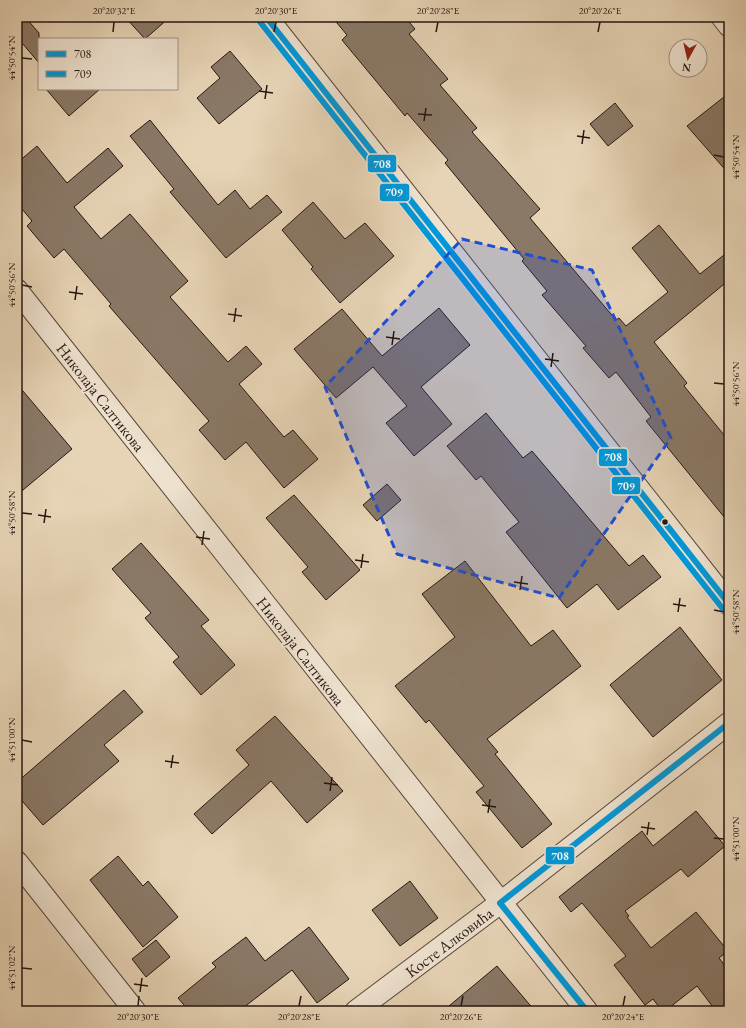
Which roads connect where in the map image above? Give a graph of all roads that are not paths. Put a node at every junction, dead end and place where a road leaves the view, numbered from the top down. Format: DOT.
graph roads {
  1 [pos="266,17"];
  2 [pos="722,17"];
  3 [pos="729,26"];
  4 [pos="17,290"];
  5 [pos="729,604"];
  6 [pos="729,723"];
  7 [pos="17,862"];
  8 [pos="500,903"];
  9 [pos="135,1011"];
  10 [pos="356,1011"];
  11 [pos="587,1011"];
  1 -- 5 [label="street"];
  2 -- 3 [label="street"];
  4 -- 8 [label="street, Николаја Салтикова"];
  6 -- 8 [label="street, Косте Алковића"];
  7 -- 9 [label="street"];
  8 -- 10 [label="street, Косте Алковића"];
  8 -- 11 [label="street, Николаја Салтикова"];
}
